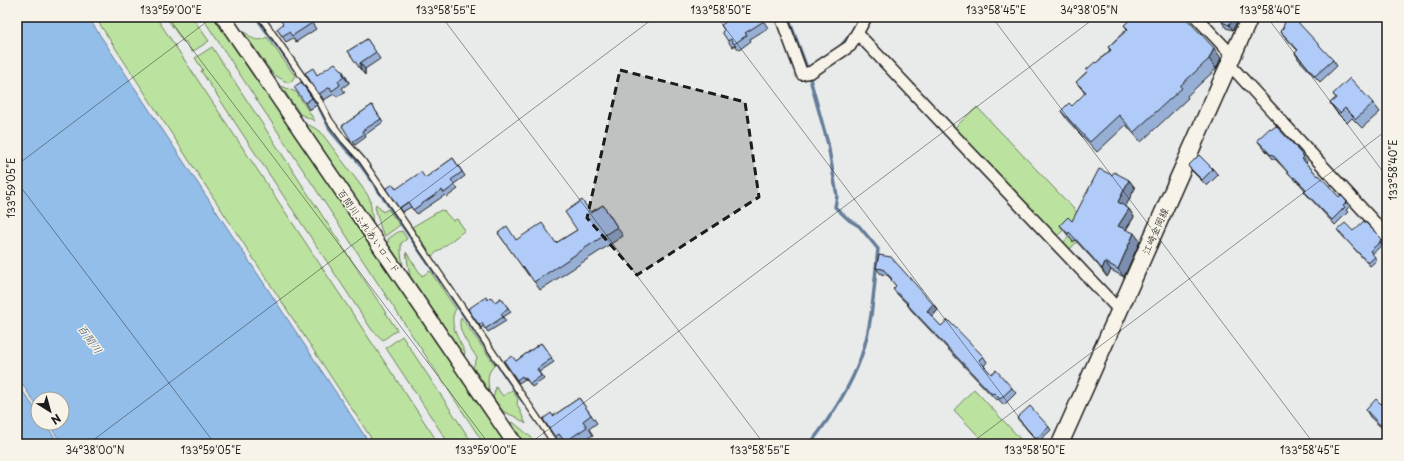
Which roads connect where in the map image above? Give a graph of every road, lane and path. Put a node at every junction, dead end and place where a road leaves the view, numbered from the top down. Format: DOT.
graph roads {
  1 [pos="223,17"];
  2 [pos="261,17"];
  3 [pos="781,17"];
  4 [pos="866,17"];
  5 [pos="1196,17"];
  6 [pos="1250,17"];
  7 [pos="857,33"];
  8 [pos="1231,60"];
  9 [pos="1387,236"];
  10 [pos="1120,311"];
  11 [pos="515,444"];
  12 [pos="555,444"];
  13 [pos="1060,444"];
  1 -- 11 [label="street, 百間川ふれあいロード"];
  2 -- 12 [label="lane"];
  3 -- 7 [label="street"];
  4 -- 7 [label="street"];
  5 -- 8 [label="street"];
  6 -- 8 [label="main road, 江崎金岡線"];
  7 -- 10 [label="street"];
  8 -- 9 [label="street"];
  8 -- 10 [label="main road, 江崎金岡線"];
  10 -- 13 [label="main road, 江崎金岡線"];
}
